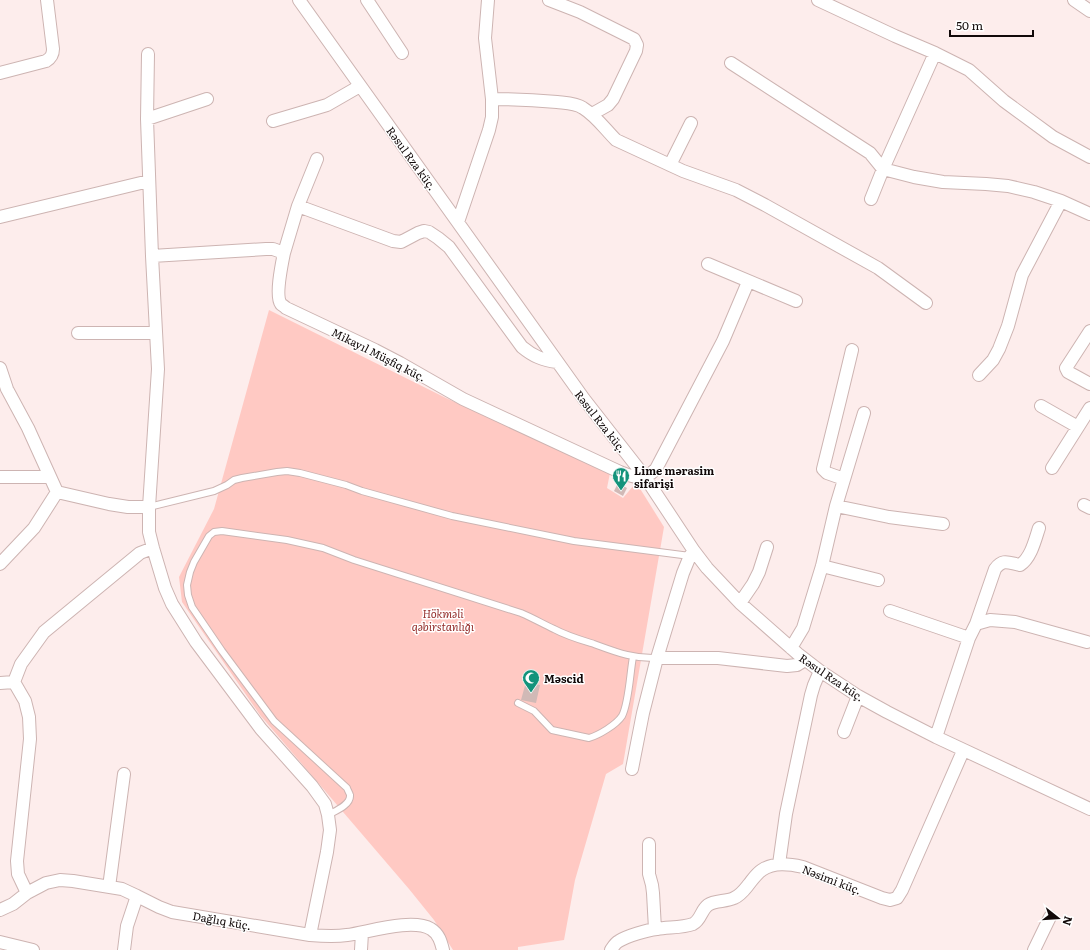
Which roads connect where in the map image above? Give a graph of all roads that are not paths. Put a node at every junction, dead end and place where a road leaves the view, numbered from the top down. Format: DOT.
graph roads {
  1 [pos="47,0"];
  2 [pos="367,0"];
  3 [pos="488,0"];
  4 [pos="549,0"];
  5 [pos="818,0"];
  6 [pos="1074,0"];
  7 [pos="305,2"];
  8 [pos="1090,11"];
  9 [pos="402,53"];
  10 [pos="935,53"];
  11 [pos="148,54"];
  12 [pos="731,63"];
  13 [pos="0,73"];
  14 [pos="360,86"];
  15 [pos="207,99"];
  16 [pos="492,99"];
  17 [pos="592,114"];
  18 [pos="147,119"];
  19 [pos="273,121"];
  20 [pos="691,123"];
  21 [pos="1090,157"];
  22 [pos="316,159"];
  23 [pos="670,165"];
  24 [pos="883,169"];
  25 [pos="149,181"];
  26 [pos="871,199"];
  27 [pos="1061,201"];
  28 [pos="298,206"];
  29 [pos="1090,214"];
  30 [pos="0,217"];
  31 [pos="458,222"];
  32 [pos="284,253"];
  33 [pos="152,256"];
  34 [pos="708,264"];
  35 [pos="748,282"];
  36 [pos="796,301"];
  37 [pos="926,303"];
  38 [pos="1090,331"];
  39 [pos="78,333"];
  40 [pos="156,333"];
  41 [pos="852,350"];
  42 [pos="557,362"];
  43 [pos="0,368"];
  44 [pos="980,375"];
  45 [pos="1090,384"];
  46 [pos="1041,406"];
  47 [pos="1090,408"];
  48 [pos="864,413"];
  49 [pos="1078,428"];
  50 [pos="1052,468"];
  51 [pos="0,477"];
  52 [pos="50,477"];
  53 [pos="645,477"];
  54 [pos="844,479"];
  55 [pos="57,492"];
  56 [pos="836,506"];
  57 [pos="149,507"];
  58 [pos="943,524"];
  59 [pos="1039,528"];
  60 [pos="767,547"];
  61 [pos="153,548"];
  62 [pos="692,553"];
  63 [pos="0,564"];
  64 [pos="822,566"];
  65 [pos="878,580"];
  66 [pos="740,603"];
  67 [pos="890,611"];
  68 [pos="976,624"];
  69 [pos="969,638"];
  70 [pos="1087,642"];
  71 [pos="791,648"];
  72 [pos="632,657"];
  73 [pos="656,658"];
  74 [pos="805,660"];
  75 [pos="820,672"];
  76 [pos="14,682"];
  77 [pos="0,683"];
  78 [pos="858,696"];
  79 [pos="518,703"];
  80 [pos="844,732"];
  81 [pos="936,737"];
  82 [pos="964,750"];
  83 [pos="632,769"];
  84 [pos="124,774"];
  85 [pos="1090,809"];
  86 [pos="328,815"];
  87 [pos="650,844"];
  88 [pos="780,864"];
  89 [pos="108,887"];
  90 [pos="27,894"];
  91 [pos="137,896"];
  92 [pos="0,910"];
  93 [pos="1050,918"];
  94 [pos="655,929"];
  95 [pos="362,933"];
  96 [pos="310,936"];
  97 [pos="0,942"];
  98 [pos="32,950"];
  99 [pos="124,950"];
  100 [pos="361,950"];
  101 [pos="443,950"];
  102 [pos="611,950"];
  103 [pos="1034,950"];
  1 -- 13 [label="street"];
  2 -- 9 [label="street"];
  3 -- 16 [label="street"];
  4 -- 17 [label="street"];
  5 -- 10 [label="street"];
  6 -- 8 [label="street"];
  7 -- 14 [label="street, Rəsul Rza küç."];
  10 -- 21 [label="street"];
  10 -- 24 [label="street"];
  11 -- 18 [label="street"];
  12 -- 24 [label="street"];
  14 -- 19 [label="street"];
  14 -- 31 [label="street, Rəsul Rza küç."];
  15 -- 18 [label="street"];
  16 -- 17 [label="street"];
  16 -- 31 [label="street"];
  17 -- 23 [label="street"];
  18 -- 25 [label="street"];
  20 -- 23 [label="street"];
  22 -- 28 [label="street, Mikayıl Müşfiq küç."];
  23 -- 37 [label="street"];
  24 -- 26 [label="street"];
  24 -- 27 [label="street"];
  25 -- 30 [label="street"];
  25 -- 33 [label="street"];
  27 -- 29 [label="street"];
  27 -- 44 [label="street"];
  28 -- 32 [label="street, Mikayıl Müşfiq küç."];
  28 -- 42 [label="street"];
  31 -- 42 [label="street, Rəsul Rza küç."];
  32 -- 33 [label="street"];
  32 -- 53 [label="street, Mikayıl Müşfiq küç."];
  33 -- 40 [label="street"];
  34 -- 35 [label="street"];
  35 -- 36 [label="street"];
  35 -- 53 [label="street"];
  38 -- 45 [label="street"];
  39 -- 40 [label="street"];
  40 -- 57 [label="street"];
  41 -- 54 [label="street"];
  42 -- 53 [label="street, Rəsul Rza küç."];
  43 -- 52 [label="street"];
  46 -- 49 [label="street"];
  47 -- 49 [label="street"];
  48 -- 54 [label="street"];
  49 -- 50 [label="street"];
  51 -- 52 [label="street"];
  52 -- 55 [label="street"];
  53 -- 62 [label="street, Rəsul Rza küç."];
  54 -- 56 [label="street"];
  55 -- 57 [label="street"];
  55 -- 63 [label="street"];
  56 -- 58 [label="street"];
  56 -- 64 [label="street"];
  57 -- 61 [label="street"];
  57 -- 62 [label="lane"];
  59 -- 68 [label="street"];
  60 -- 66 [label="street"];
  61 -- 76 [label="street"];
  61 -- 86 [label="street"];
  62 -- 66 [label="street, Rəsul Rza küç."];
  62 -- 73 [label="street"];
  64 -- 65 [label="street"];
  64 -- 71 [label="street"];
  66 -- 71 [label="street, Rəsul Rza küç."];
  67 -- 69 [label="street"];
  68 -- 69 [label="street"];
  68 -- 70 [label="street"];
  69 -- 81 [label="street"];
  71 -- 74 [label="street, Rəsul Rza küç."];
  72 -- 73 [label="lane"];
  72 -- 79 [label="lane"];
  72 -- 86 [label="lane"];
  73 -- 74 [label="street"];
  73 -- 83 [label="street"];
  74 -- 75 [label="street, Rəsul Rza küç."];
  75 -- 78 [label="street, Rəsul Rza küç."];
  75 -- 88 [label="street"];
  76 -- 77 [label="street"];
  76 -- 90 [label="street"];
  78 -- 80 [label="street"];
  78 -- 81 [label="street, Rəsul Rza küç."];
  81 -- 82 [label="street, Rəsul Rza küç."];
  82 -- 85 [label="street, Rəsul Rza küç."];
  82 -- 88 [label="street, Nəsimi küç."];
  84 -- 89 [label="street"];
  86 -- 96 [label="street"];
  87 -- 94 [label="street"];
  88 -- 94 [label="street, Nəsimi küç."];
  89 -- 90 [label="street, Dağlıq küç."];
  89 -- 91 [label="street, Dağlıq küç."];
  90 -- 92 [label="street, Dağlıq küç."];
  91 -- 96 [label="street, Dağlıq küç."];
  91 -- 99 [label="street"];
  93 -- 103 [label="street"];
  94 -- 102 [label="street, Nəsimi küç."];
  95 -- 96 [label="street, Dağlıq küç."];
  95 -- 100 [label="street"];
  95 -- 101 [label="street, Dağlıq küç."];
  97 -- 98 [label="street"];
}
